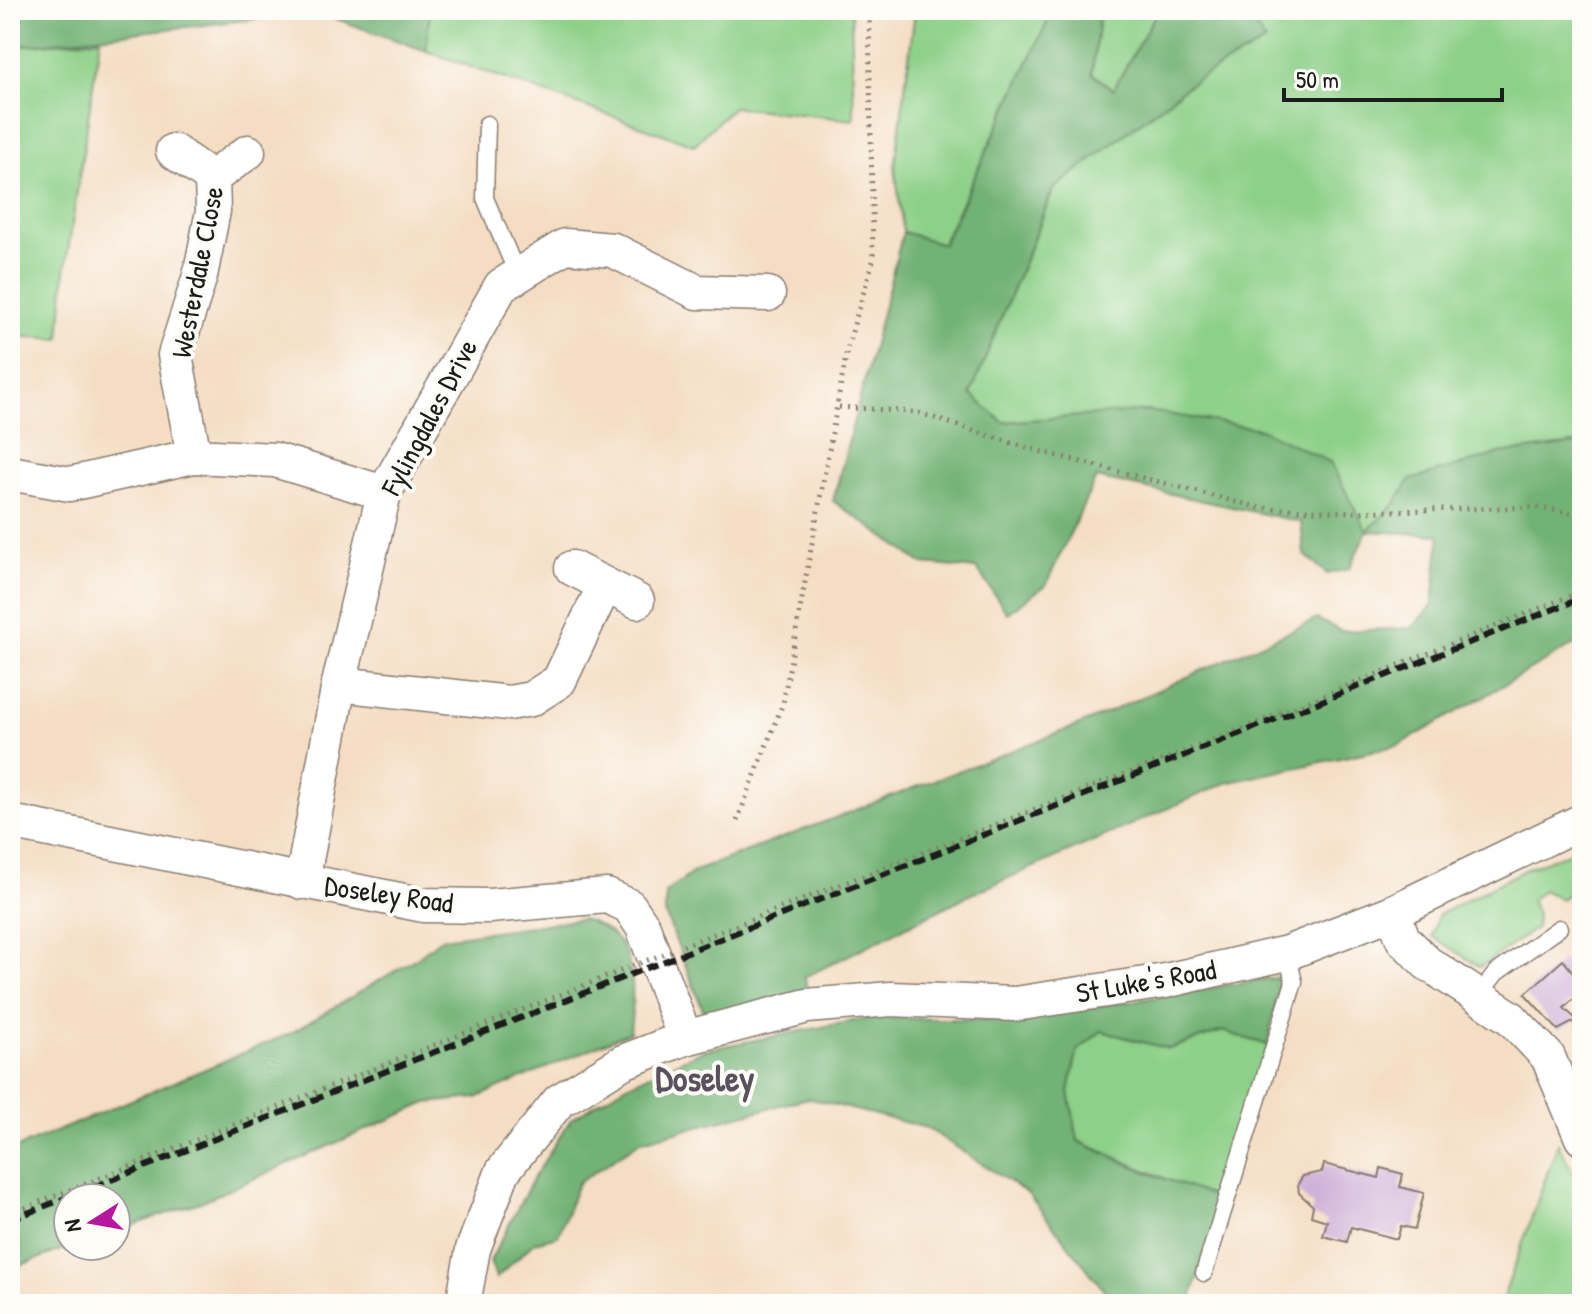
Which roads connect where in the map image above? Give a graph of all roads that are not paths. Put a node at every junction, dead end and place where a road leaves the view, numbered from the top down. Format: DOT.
graph roads {
  1 [pos="487,124"];
  2 [pos="173,151"];
  3 [pos="248,152"];
  4 [pos="212,178"];
  5 [pos="518,276"];
  6 [pos="768,294"];
  7 [pos="194,456"];
  8 [pos="10,473"];
  9 [pos="384,493"];
  10 [pos="572,568"];
  11 [pos="605,585"];
  12 [pos="637,601"];
  13 [pos="339,684"];
  14 [pos="1582,821"];
  15 [pos="10,822"];
  16 [pos="302,882"];
  17 [pos="1393,912"];
  18 [pos="1559,928"];
  19 [pos="1287,953"];
  20 [pos="1479,995"];
  21 [pos="685,1038"];
  22 [pos="1582,1138"];
  23 [pos="1204,1273"];
  24 [pos="463,1304"];
  1 -- 5 [label="lane"];
  2 -- 4 [label="street"];
  3 -- 4 [label="street, Westerdale Close"];
  4 -- 7 [label="street, Westerdale Close"];
  5 -- 6 [label="street, Fylingdales Drive"];
  5 -- 9 [label="street, Fylingdales Drive"];
  7 -- 8 [label="street"];
  7 -- 9 [label="street"];
  9 -- 13 [label="street, Fylingdales Drive"];
  10 -- 11 [label="street"];
  11 -- 12 [label="street"];
  11 -- 13 [label="street"];
  13 -- 16 [label="street, Fylingdales Drive"];
  14 -- 17 [label="street, St Luke's Road"];
  15 -- 16 [label="street, Doseley Road"];
  16 -- 21 [label="street, Doseley Road"];
  17 -- 19 [label="street, St Luke's Road"];
  17 -- 20 [label="street"];
  18 -- 20 [label="lane"];
  19 -- 21 [label="street, St Luke's Road"];
  19 -- 23 [label="lane"];
  20 -- 22 [label="street"];
  21 -- 24 [label="street, St Luke's Road"];
}
